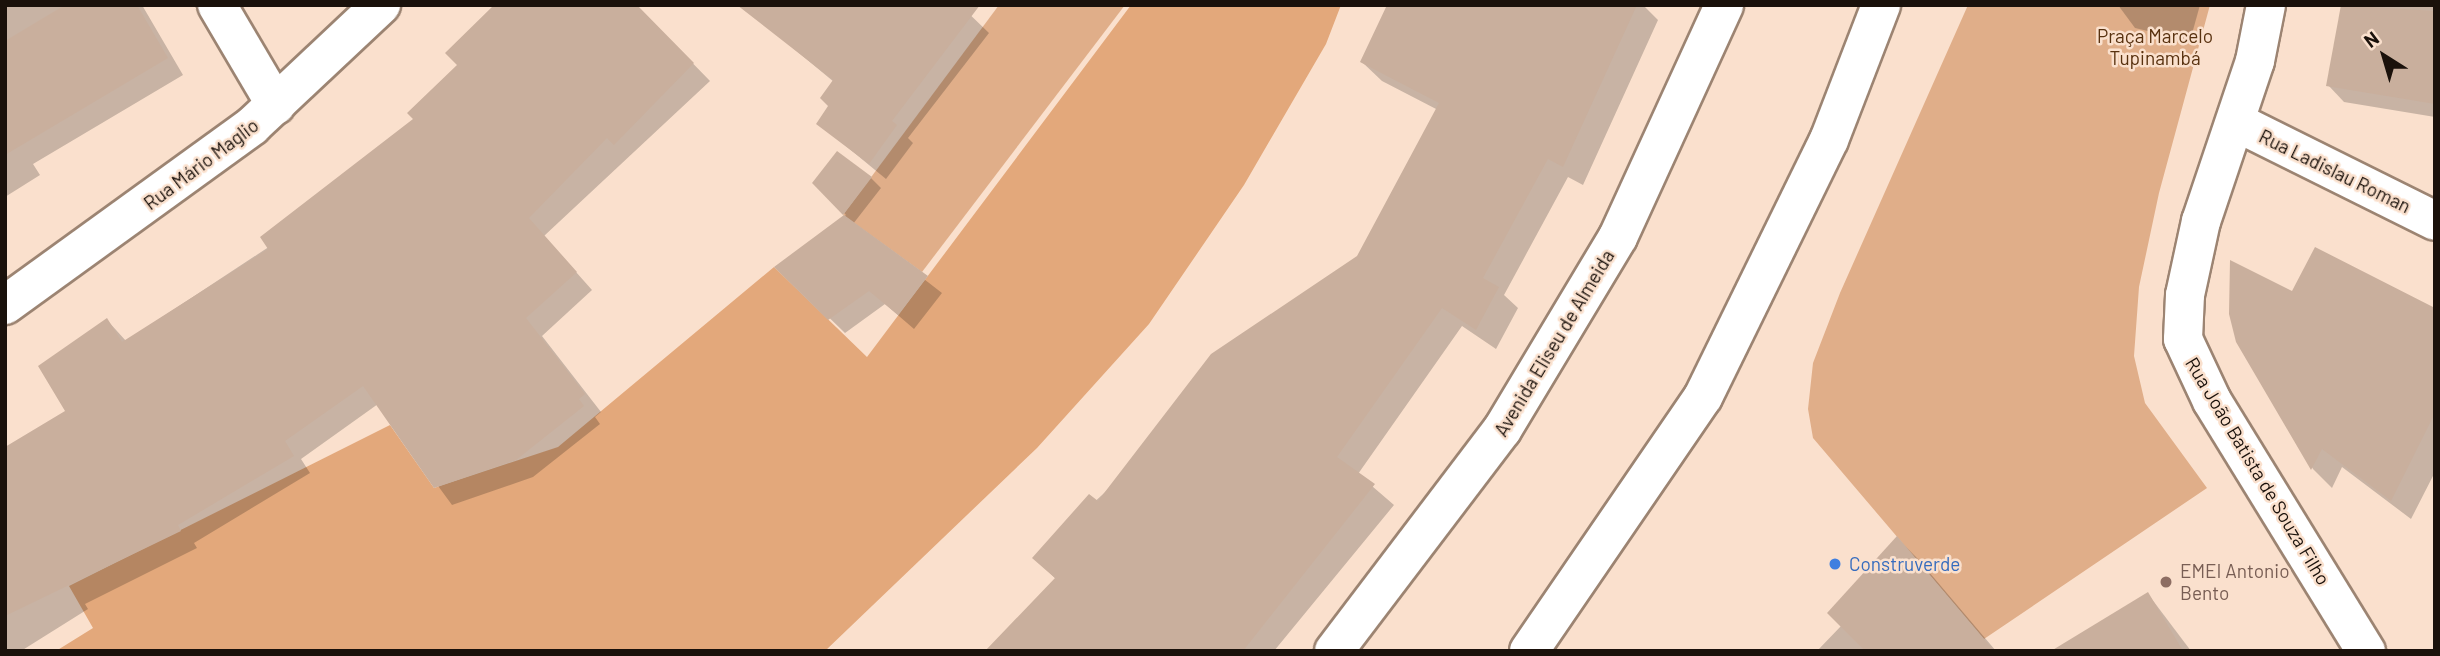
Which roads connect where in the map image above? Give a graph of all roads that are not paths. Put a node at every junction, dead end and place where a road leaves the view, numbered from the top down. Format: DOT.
graph roads {
  1 [pos="218,5"];
  2 [pos="381,5"];
  3 [pos="1724,5"];
  4 [pos="1881,5"];
  5 [pos="2266,5"];
  6 [pos="276,105"];
  7 [pos="2236,122"];
  8 [pos="2435,221"];
  9 [pos="5,305"];
  10 [pos="1335,651"];
  11 [pos="1529,651"];
  12 [pos="2366,651"];
  1 -- 6 [label="street"];
  2 -- 6 [label="street, Rua Mário Maglio"];
  3 -- 10 [label="street, Avenida Eliseu de Almeida"];
  4 -- 11 [label="street"];
  5 -- 7 [label="street, Rua João Batista de Souza Filho"];
  6 -- 9 [label="street, Rua Mário Maglio"];
  7 -- 8 [label="street, Rua Ladislau Roman"];
  7 -- 12 [label="street, Rua João Batista de Souza Filho"];
}
